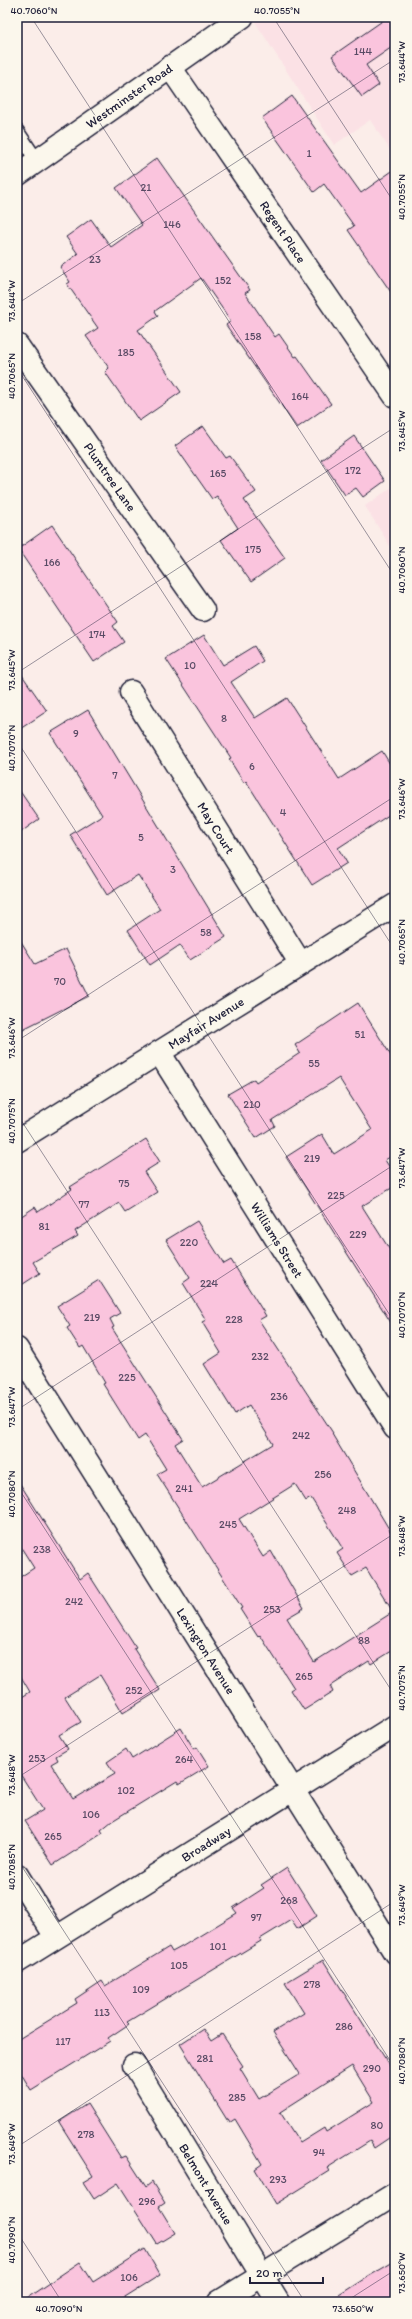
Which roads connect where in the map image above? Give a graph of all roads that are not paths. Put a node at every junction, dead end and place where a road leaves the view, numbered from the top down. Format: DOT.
graph roads {
  1 [pos="242,17"];
  2 [pos="170,67"];
  3 [pos="17,131"];
  4 [pos="37,160"];
  5 [pos="17,175"];
  6 [pos="17,345"];
  7 [pos="395,396"];
  8 [pos="203,610"];
  9 [pos="131,692"];
  10 [pos="395,905"];
  11 [pos="301,964"];
  12 [pos="159,1052"];
  13 [pos="17,1141"];
  14 [pos="17,1349"];
  15 [pos="395,1428"];
  16 [pos="395,1726"];
  17 [pos="293,1790"];
  18 [pos="17,1876"];
  19 [pos="56,1938"];
  20 [pos="395,1953"];
  21 [pos="17,1962"];
  22 [pos="134,2065"];
  23 [pos="395,2194"];
  24 [pos="262,2276"];
  25 [pos="219,2302"];
  26 [pos="278,2302"];
  1 -- 2 [label="street, Westminster Road"];
  2 -- 4 [label="street, Westminster Road"];
  2 -- 7 [label="street, Regent Place"];
  3 -- 4 [label="lane"];
  4 -- 5 [label="street, Westminster Road"];
  6 -- 8 [label="street, Plumtree Lane"];
  9 -- 11 [label="street, May Court"];
  10 -- 11 [label="street, Mayfair Avenue"];
  11 -- 12 [label="street, Mayfair Avenue"];
  12 -- 13 [label="street, Mayfair Avenue"];
  12 -- 15 [label="street, Williams Street"];
  14 -- 17 [label="street, Lexington Avenue"];
  16 -- 17 [label="street, Broadway"];
  17 -- 19 [label="street, Broadway"];
  17 -- 20 [label="street, Lexington Avenue"];
  18 -- 19 [label="street"];
  19 -- 21 [label="street, Broadway"];
  22 -- 24 [label="street, Belmont Avenue"];
  23 -- 24 [label="street"];
  24 -- 25 [label="street"];
  24 -- 26 [label="street, Belmont Avenue"];
}
